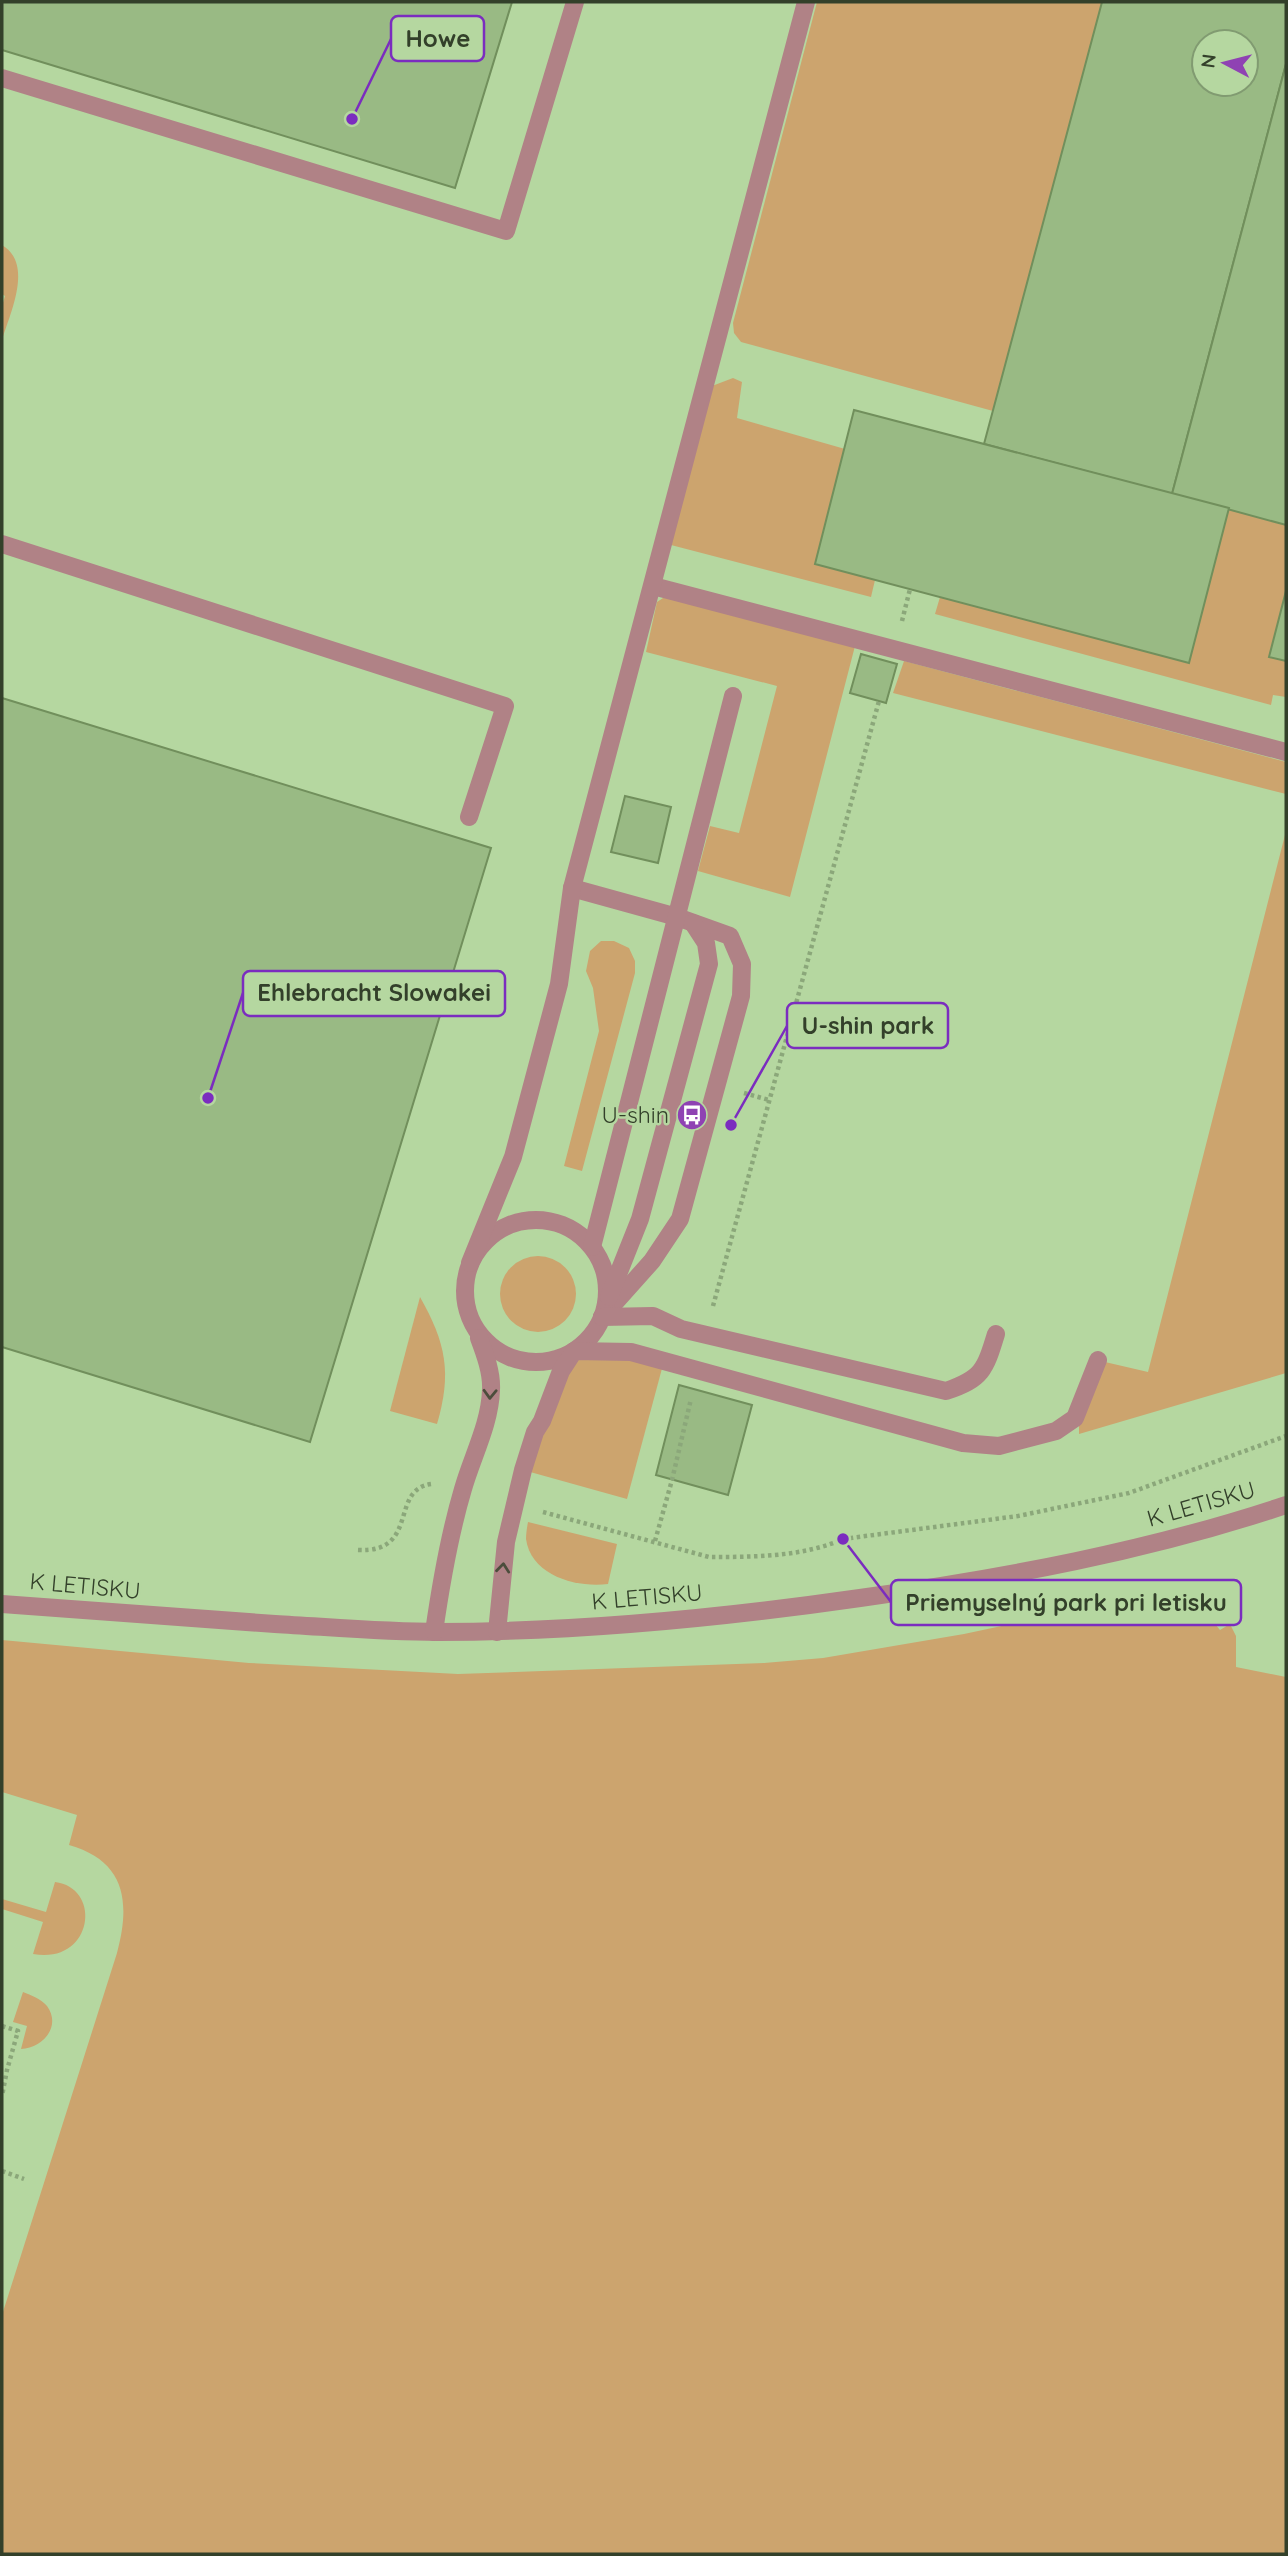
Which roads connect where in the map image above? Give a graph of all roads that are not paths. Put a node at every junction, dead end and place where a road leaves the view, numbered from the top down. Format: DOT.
graph roads {
  1 [pos="575,2"];
  2 [pos="806,2"];
  3 [pos="2,78"];
  4 [pos="2,544"];
  5 [pos="653,586"];
  6 [pos="733,696"];
  7 [pos="1286,752"];
  8 [pos="469,817"];
  9 [pos="572,888"];
  10 [pos="685,920"];
  11 [pos="592,1247"];
  12 [pos="470,1263"];
  13 [pos="602,1317"];
  14 [pos="475,1328"];
  15 [pos="996,1335"];
  16 [pos="574,1351"];
  17 [pos="1098,1360"];
  18 [pos="1286,1504"];
  19 [pos="2,1604"];
  20 [pos="434,1632"];
  21 [pos="497,1632"];
  1 -- 3 [label="street"];
  2 -- 5 [label="street"];
  4 -- 8 [label="street"];
  5 -- 7 [label="street"];
  5 -- 9 [label="street"];
  6 -- 10 [label="street"];
  9 -- 10 [label="street"];
  9 -- 12 [label="street"];
  10 -- 11 [label="street"];
  10 -- 13 [label="street"];
  10 -- 13 [label="street"];
  11 -- 12 [label="street"];
  11 -- 13 [label="street"];
  12 -- 14 [label="street"];
  13 -- 15 [label="street"];
  13 -- 16 [label="street"];
  14 -- 16 [label="street"];
  14 -- 20 [label="street, one-way"];
  16 -- 17 [label="street"];
  21 -- 16 [label="street, one-way"];
  18 -- 21 [label="street, K LETISKU"];
  19 -- 20 [label="street, K LETISKU"];
  20 -- 21 [label="street, K LETISKU"];
}
